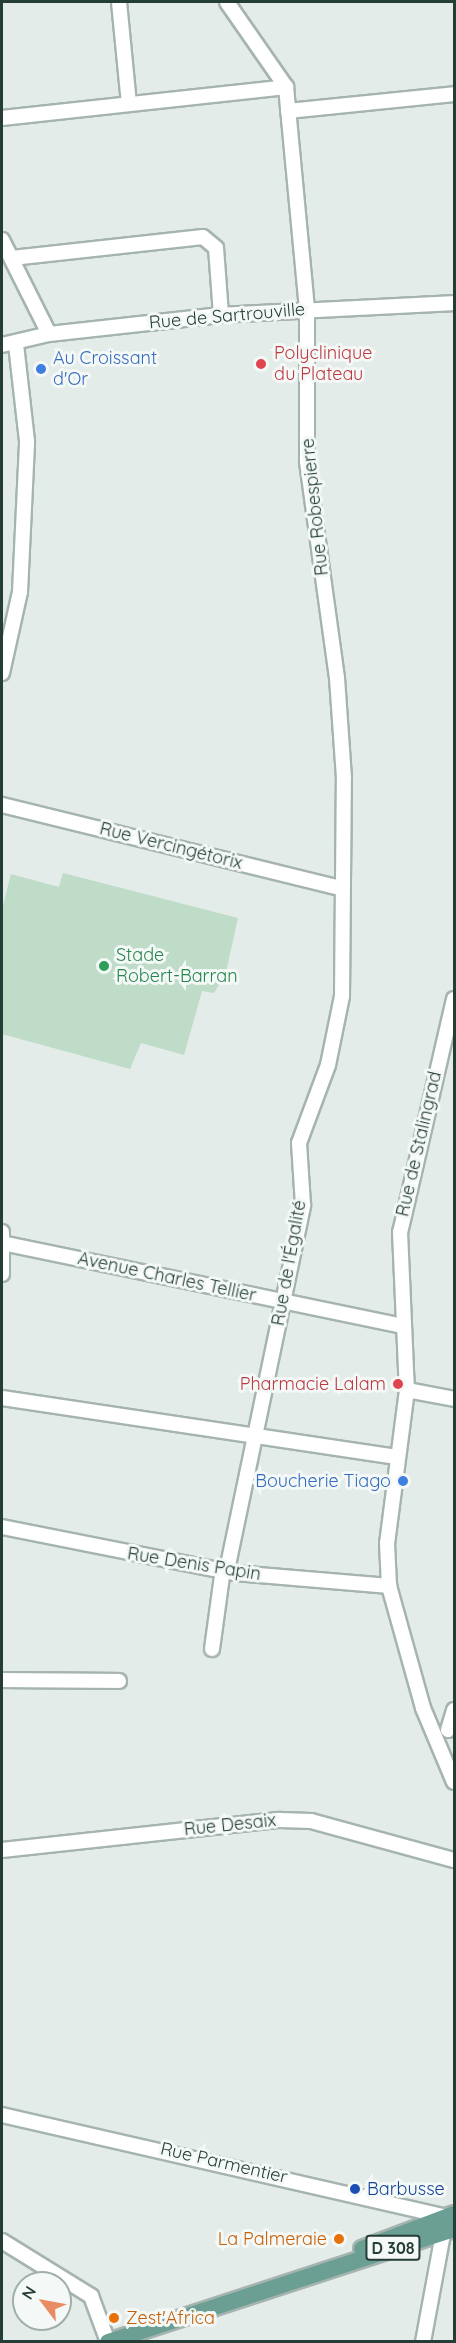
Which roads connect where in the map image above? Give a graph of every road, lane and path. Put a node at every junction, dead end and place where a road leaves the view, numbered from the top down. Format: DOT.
graph roads {
  1 [pos="119,2"];
  2 [pos="227,2"];
  3 [pos="286,87"];
  4 [pos="454,94"];
  5 [pos="129,104"];
  6 [pos="288,111"];
  7 [pos="2,118"];
  8 [pos="2,240"];
  9 [pos="12,258"];
  10 [pos="454,303"];
  11 [pos="307,309"];
  12 [pos="221,315"];
  13 [pos="49,334"];
  14 [pos="16,344"];
  15 [pos="2,345"];
  16 [pos="2,673"];
  17 [pos="344,778"];
  18 [pos="2,805"];
  19 [pos="341,888"];
  20 [pos="454,999"];
  21 [pos="3,1239"];
  22 [pos="2,1274"];
  23 [pos="283,1301"];
  24 [pos="404,1326"];
  25 [pos="407,1390"];
  26 [pos="2,1398"];
  27 [pos="454,1399"];
  28 [pos="254,1436"];
  29 [pos="397,1457"];
  30 [pos="2,1527"];
  31 [pos="225,1570"];
  32 [pos="389,1586"];
  33 [pos="212,1649"];
  34 [pos="2,1680"];
  35 [pos="119,1681"];
  36 [pos="454,1710"];
  37 [pos="446,1731"];
  38 [pos="454,1782"];
  39 [pos="2,1850"];
  40 [pos="454,1860"];
  41 [pos="2,2115"];
  42 [pos="451,2222"];
  43 [pos="2,2241"];
  44 [pos="117,2340"];
  45 [pos="423,2342"];
  1 -- 5 [label="street"];
  2 -- 3 [label="street"];
  3 -- 5 [label="street"];
  3 -- 6 [label="street, Rue Robespierre"];
  4 -- 6 [label="street"];
  5 -- 7 [label="street"];
  6 -- 11 [label="street, Rue Robespierre"];
  8 -- 9 [label="street"];
  9 -- 12 [label="street"];
  9 -- 13 [label="street"];
  10 -- 11 [label="street, Rue de Sartrouville"];
  11 -- 12 [label="street, Rue de Sartrouville"];
  11 -- 17 [label="street, Rue Robespierre"];
  12 -- 13 [label="street, Rue de Sartrouville"];
  13 -- 14 [label="street, Rue de Sartrouville"];
  14 -- 15 [label="street, Rue de Sartrouville"];
  14 -- 16 [label="street"];
  17 -- 19 [label="street, Rue de l'Égalité"];
  18 -- 19 [label="street, Rue Vercingétorix"];
  19 -- 23 [label="street, Rue de l'Égalité"];
  20 -- 24 [label="street, Rue de Stalingrad"];
  21 -- 22 [label="street"];
  21 -- 23 [label="street, Avenue Charles Tellier"];
  23 -- 24 [label="street, Avenue Charles Tellier"];
  23 -- 28 [label="street, Rue de l'Égalité"];
  24 -- 25 [label="street, Rue de Stalingrad"];
  25 -- 27 [label="street"];
  25 -- 29 [label="street, Rue de Stalingrad"];
  26 -- 28 [label="street"];
  28 -- 29 [label="street"];
  28 -- 31 [label="street, Rue de l'Égalité"];
  29 -- 32 [label="street, Rue de Stalingrad"];
  30 -- 31 [label="street, Rue Denis Papin"];
  31 -- 32 [label="street, Rue Denis Papin"];
  31 -- 33 [label="street, Rue de l'Égalité"];
  32 -- 37 [label="street, Rue de Stalingrad"];
  34 -- 35 [label="street"];
  36 -- 37 [label="street"];
  37 -- 38 [label="street, Rue de Stalingrad"];
  39 -- 40 [label="street, Rue Desaix"];
  41 -- 42 [label="street, Rue Parmentier"];
  42 -- 44 [label="main road, D 308"];
  42 -- 45 [label="street"];
  43 -- 44 [label="street"];
}
